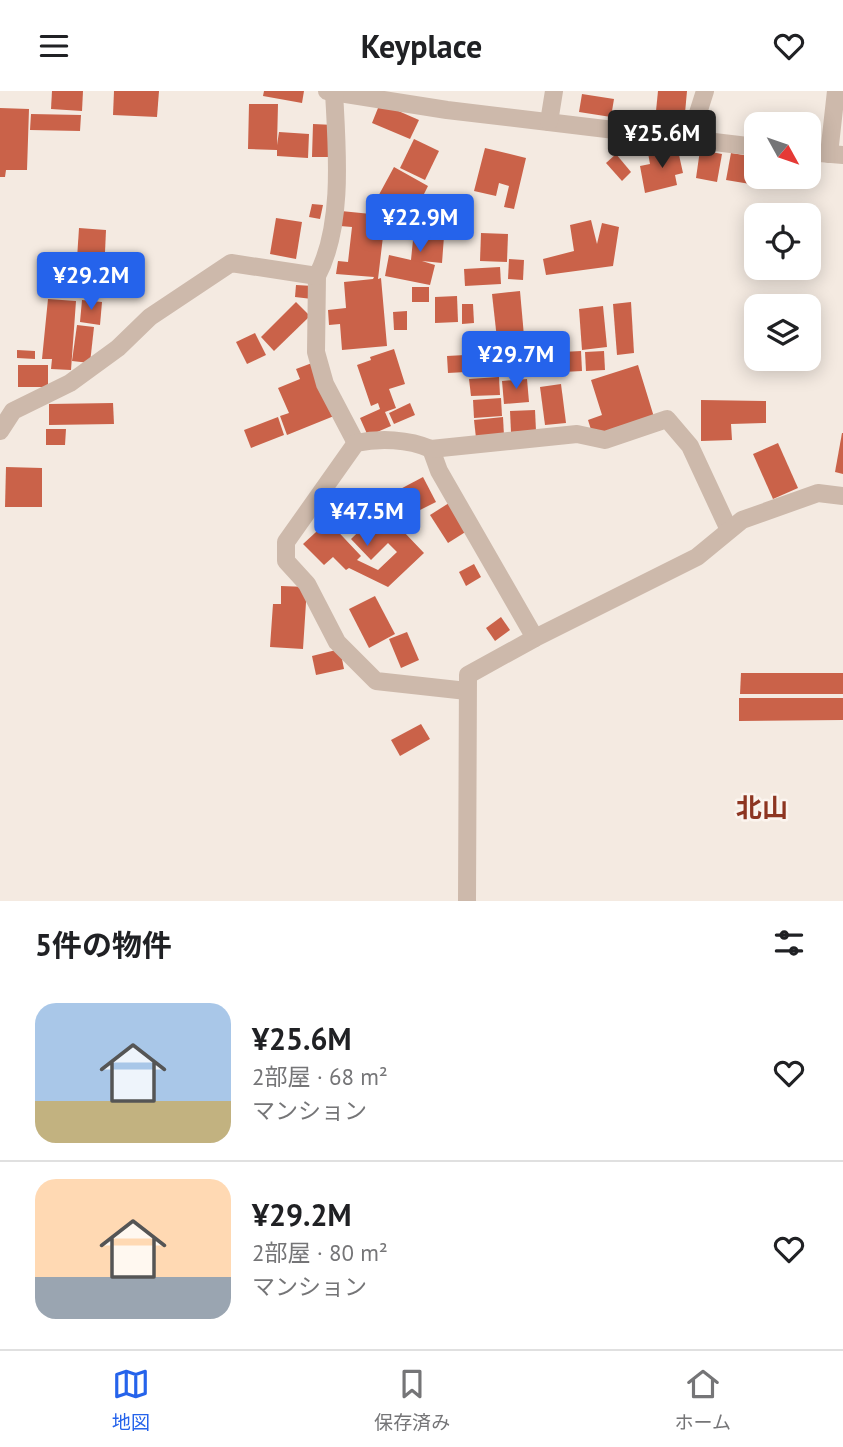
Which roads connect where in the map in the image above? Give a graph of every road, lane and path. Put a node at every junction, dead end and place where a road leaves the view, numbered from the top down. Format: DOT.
graph roads {
  1 [pos="554,91"];
  2 [pos="705,91"];
  3 [pos="836,91"];
  4 [pos="330,92"];
  5 [pos="357,93"];
  6 [pos="549,122"];
  7 [pos="700,141"];
  8 [pos="744,146"];
  9 [pos="836,155"];
  10 [pos="317,276"];
  11 [pos="7,408"];
  12 [pos="0,431"];
  13 [pos="356,443"];
  14 [pos="431,449"];
  15 [pos="843,496"];
  16 [pos="729,530"];
  17 [pos="535,638"];
  18 [pos="467,691"];
  19 [pos="467,901"];
  1 -- 6 [label="street"];
  2 -- 7 [label="street"];
  3 -- 9 [label="street"];
  4 -- 5 [label="street"];
  4 -- 10 [label="street"];
  5 -- 6 [label="street"];
  6 -- 7 [label="street"];
  7 -- 8 [label="street"];
  10 -- 11 [label="street"];
  10 -- 13 [label="street"];
  11 -- 12 [label="street"];
  13 -- 14 [label="street"];
  13 -- 18 [label="street"];
  14 -- 16 [label="street"];
  14 -- 17 [label="street"];
  15 -- 16 [label="street"];
  16 -- 17 [label="street"];
  17 -- 18 [label="street"];
  18 -- 19 [label="street"];
}
